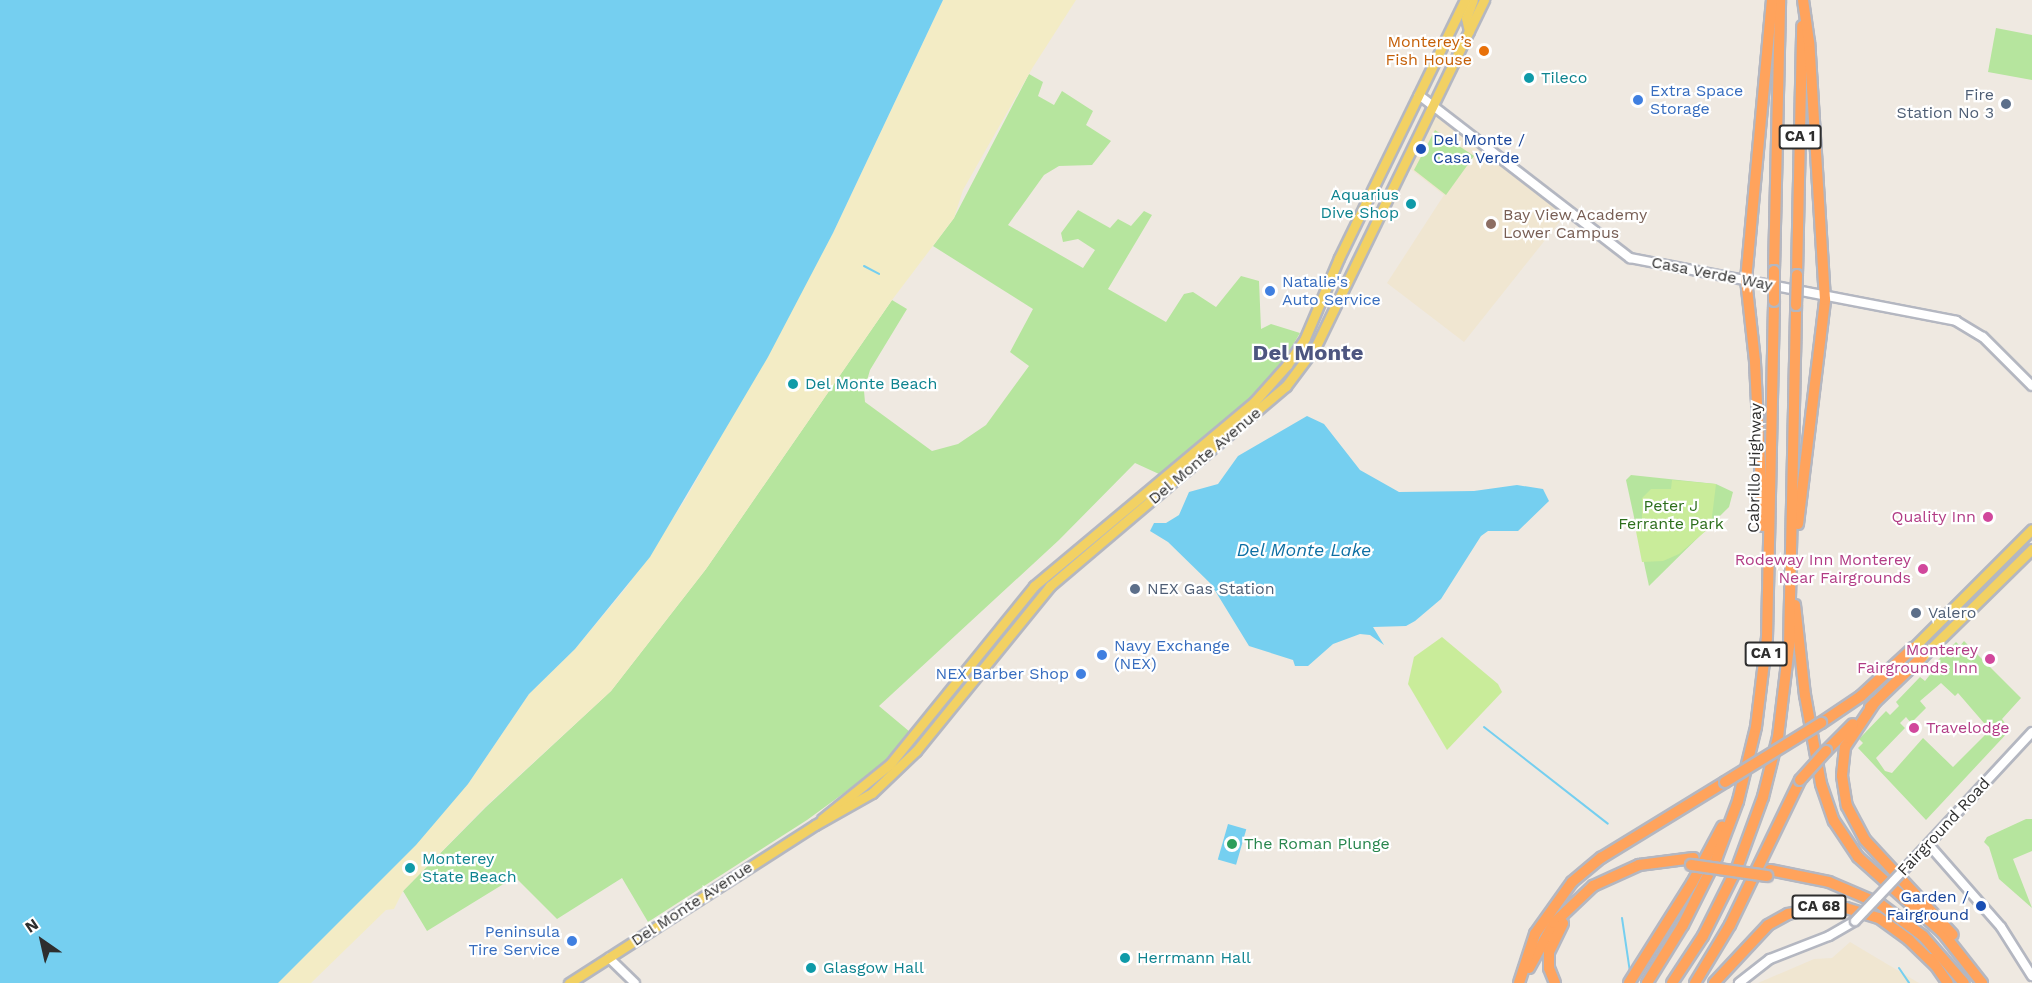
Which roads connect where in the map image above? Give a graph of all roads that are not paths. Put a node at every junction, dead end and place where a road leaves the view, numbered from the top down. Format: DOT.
graph roads {
  1 [pos="1465,0"];
  2 [pos="1473,0"];
  3 [pos="1484,0"];
  4 [pos="1772,0"];
  5 [pos="1780,0"];
  6 [pos="1803,0"];
  7 [pos="1469,31"];
  8 [pos="1419,95"];
  9 [pos="1431,104"];
  10 [pos="1746,280"];
  11 [pos="1825,295"];
  12 [pos="2032,386"];
  13 [pos="2032,529"];
  14 [pos="2032,549"];
  15 [pos="1791,569"];
  16 [pos="1768,576"];
  17 [pos="1790,585"];
  18 [pos="1913,648"];
  19 [pos="1922,657"];
  20 [pos="1875,702"];
  21 [pos="2032,732"];
  22 [pos="1742,787"];
  23 [pos="815,825"];
  24 [pos="1929,845"];
  25 [pos="1693,862"];
  26 [pos="1769,873"];
  27 [pos="609,958"];
  28 [pos="1935,965"];
  29 [pos="2032,976"];
  30 [pos="569,983"];
  31 [pos="635,983"];
  32 [pos="1521,983"];
  33 [pos="1555,983"];
  34 [pos="1629,983"];
  35 [pos="1647,983"];
  36 [pos="1672,983"];
  37 [pos="1695,983"];
  38 [pos="1714,983"];
  39 [pos="1740,983"];
  40 [pos="1948,983"];
  41 [pos="1964,983"];
  42 [pos="1983,983"];
  1 -- 8 [label="main road, Del Monte Avenue"];
  2 -- 7 [label="main road"];
  3 -- 7 [label="main road, Del Monte Avenue"];
  4 -- 10 [label="highway"];
  5 -- 16 [label="highway, Cabrillo Highway / CA 1, bridge"];
  6 -- 11 [label="highway"];
  6 -- 15 [label="highway, CA 1, bridge"];
  7 -- 9 [label="main road, Del Monte Avenue"];
  8 -- 9 [label="main road, Casa Verde Way"];
  8 -- 23 [label="main road, Del Monte Avenue"];
  9 -- 10 [label="main road, Casa Verde Way"];
  9 -- 23 [label="main road, Del Monte Avenue"];
  10 -- 11 [label="main road, Casa Verde Way"];
  10 -- 16 [label="highway"];
  11 -- 12 [label="main road, Casa Verde Way"];
  11 -- 15 [label="highway"];
  13 -- 18 [label="main road"];
  14 -- 19 [label="main road"];
  15 -- 17 [label="highway, CA 1"];
  16 -- 22 [label="highway, Cabrillo Highway / CA 1"];
  17 -- 36 [label="highway, CA 1"];
  17 -- 42 [label="highway"];
  18 -- 32 [label="highway, bridge"];
  19 -- 20 [label="highway"];
  20 -- 37 [label="highway, bridge"];
  20 -- 42 [label="highway"];
  21 -- 24 [label="street, Fairground Road"];
  22 -- 34 [label="highway"];
  22 -- 35 [label="highway, Cabrillo Highway / CA 1"];
  23 -- 27 [label="main road, Del Monte Avenue"];
  24 -- 29 [label="street"];
  24 -- 39 [label="street, Fairground Road, bridge"];
  25 -- 26 [label="highway, CA 68"];
  25 -- 32 [label="highway, CA 68"];
  25 -- 33 [label="highway"];
  26 -- 28 [label="highway"];
  26 -- 41 [label="highway, CA 68"];
  27 -- 30 [label="main road, Del Monte Avenue"];
  27 -- 31 [label="street"];
  28 -- 38 [label="highway, CA 68"];
  28 -- 40 [label="highway, CA 68"];
}
